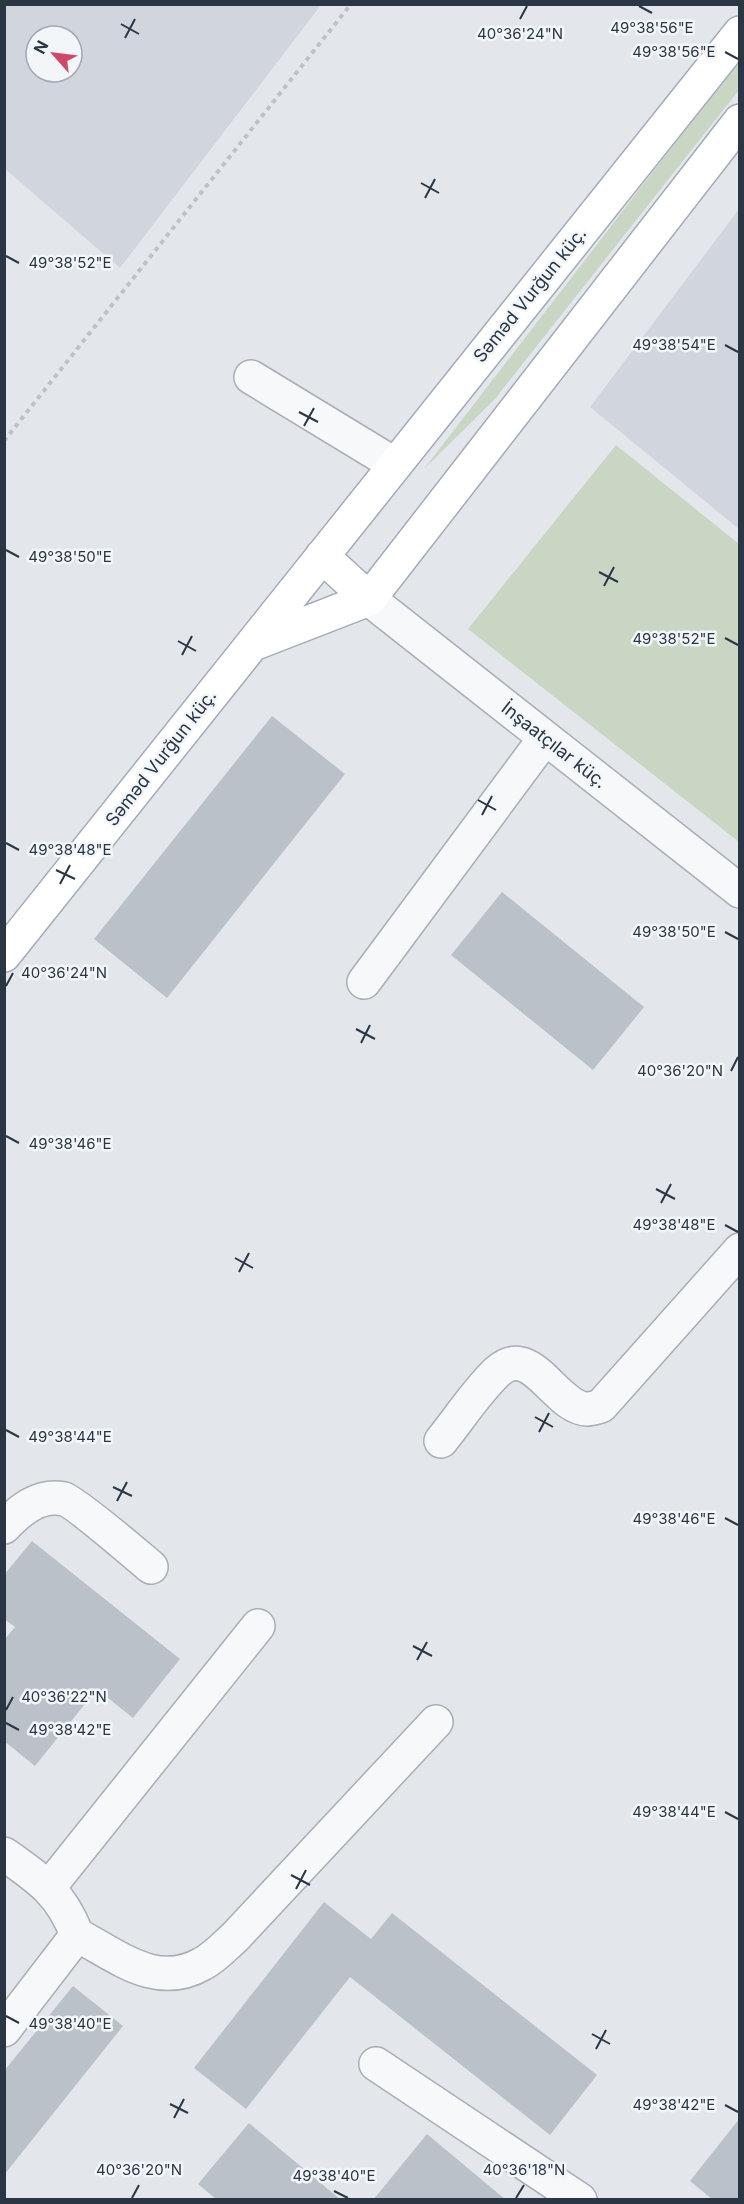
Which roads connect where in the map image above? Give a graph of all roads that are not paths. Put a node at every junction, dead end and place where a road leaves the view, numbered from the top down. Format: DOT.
graph roads {
  1 [pos="740,33"];
  2 [pos="740,121"];
  3 [pos="251,377"];
  4 [pos="394,464"];
  5 [pos="322,556"];
  6 [pos="369,599"];
  7 [pos="251,645"];
  8 [pos="544,738"];
  9 [pos="740,891"];
  10 [pos="4,955"];
  11 [pos="364,982"];
  12 [pos="740,1250"];
  13 [pos="441,1441"];
  14 [pos="4,1527"];
  15 [pos="152,1567"];
  16 [pos="258,1626"];
  17 [pos="436,1722"];
  18 [pos="4,1854"];
  19 [pos="50,1886"];
  20 [pos="77,1935"];
  21 [pos="4,2030"];
  22 [pos="376,2064"];
  23 [pos="580,2199"];
  1 -- 4 [label="main road, Səməd Vurğun küç."];
  2 -- 6 [label="main road"];
  3 -- 4 [label="street"];
  4 -- 5 [label="main road, Səməd Vurğun küç."];
  5 -- 6 [label="main road"];
  5 -- 7 [label="main road, Səməd Vurğun küç."];
  6 -- 7 [label="main road"];
  6 -- 8 [label="street, İnşaatçılar küç."];
  7 -- 10 [label="main road, Səməd Vurğun küç."];
  8 -- 9 [label="street, İnşaatçılar küç."];
  8 -- 11 [label="street"];
  12 -- 13 [label="street"];
  14 -- 15 [label="street"];
  16 -- 19 [label="street"];
  17 -- 20 [label="street"];
  18 -- 19 [label="street"];
  19 -- 20 [label="street"];
  20 -- 21 [label="street"];
  22 -- 23 [label="street"];
}
